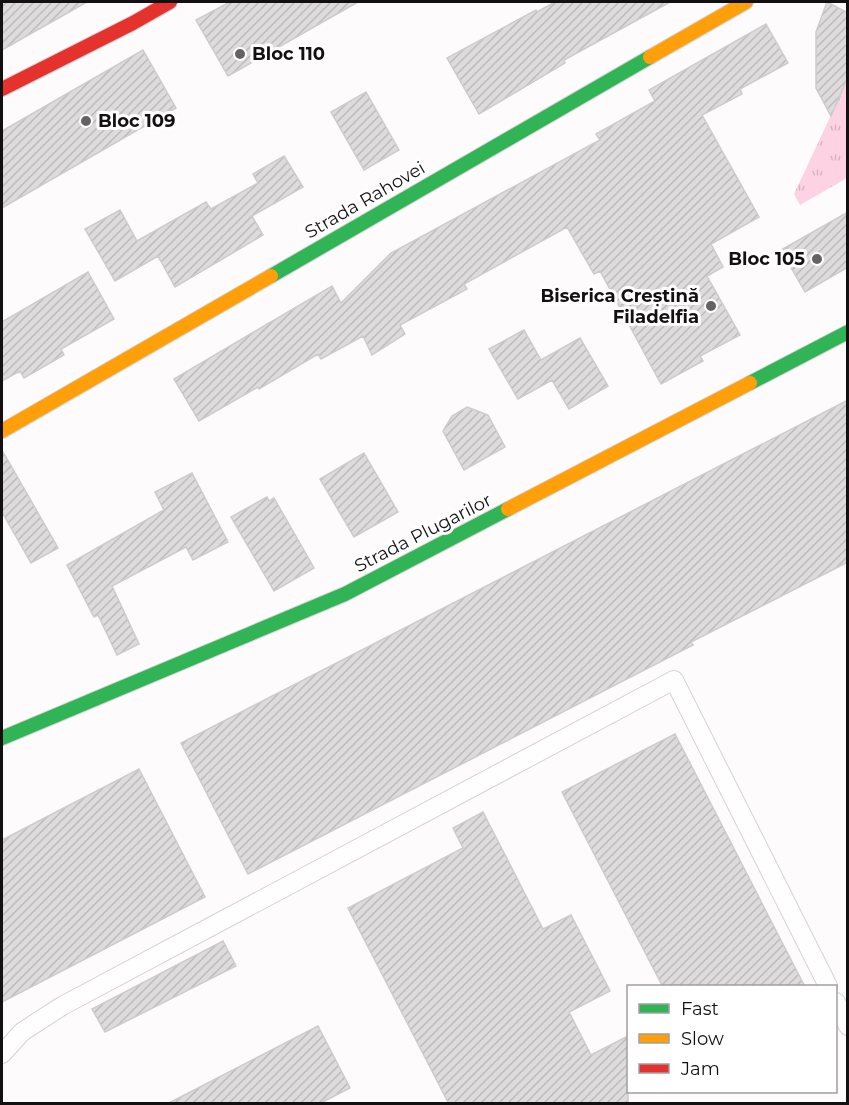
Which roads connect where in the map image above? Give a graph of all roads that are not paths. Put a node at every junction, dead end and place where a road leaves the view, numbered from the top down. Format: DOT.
graph roads {
  1 [pos="170,2"];
  2 [pos="746,2"];
  3 [pos="2,89"];
  4 [pos="848,332"];
  5 [pos="2,430"];
  6 [pos="2,738"];
  7 [pos="827,985"];
  8 [pos="837,1004"];
  9 [pos="848,1026"];
  10 [pos="2,1054"];
  1 -- 3 [label="street"];
  2 -- 5 [label="street, Strada Rahovei"];
  4 -- 6 [label="street, Strada Plugarilor"];
  7 -- 10 [label="lane"];
  8 -- 9 [label="lane"];
}
